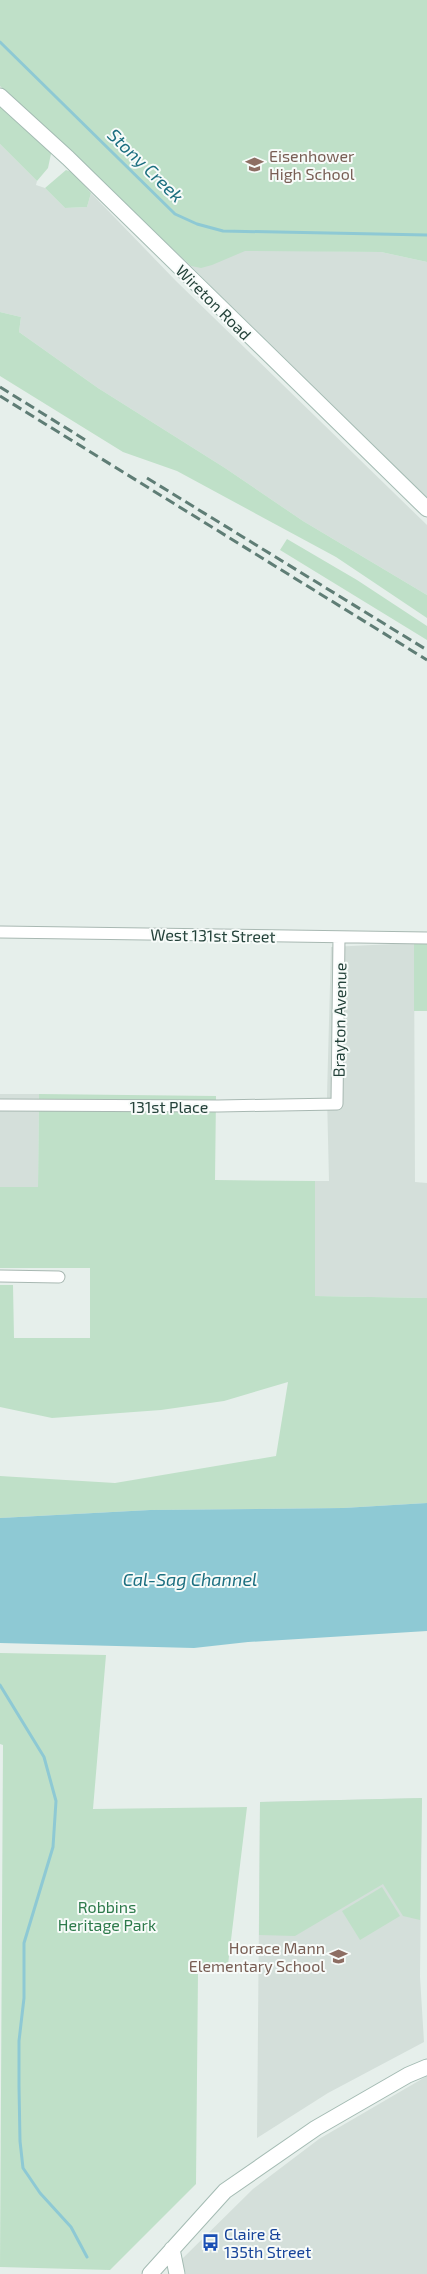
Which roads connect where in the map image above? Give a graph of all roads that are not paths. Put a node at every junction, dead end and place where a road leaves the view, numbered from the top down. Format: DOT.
graph roads {
  1 [pos="0,96"];
  2 [pos="427,509"];
  3 [pos="0,932"];
  4 [pos="339,937"];
  5 [pos="427,938"];
  6 [pos="337,1104"];
  7 [pos="0,1105"];
  8 [pos="0,1276"];
  9 [pos="59,1277"];
  10 [pos="427,2067"];
  11 [pos="172,2249"];
  12 [pos="150,2274"];
  13 [pos="177,2274"];
  1 -- 2 [label="street, Wireton Road"];
  3 -- 4 [label="street, West 131st Street"];
  4 -- 5 [label="street, West 131st Street"];
  4 -- 6 [label="street, Brayton Avenue"];
  6 -- 7 [label="street, 131st Place"];
  8 -- 9 [label="street"];
  10 -- 11 [label="street"];
  11 -- 12 [label="street"];
  11 -- 13 [label="street"];
}
